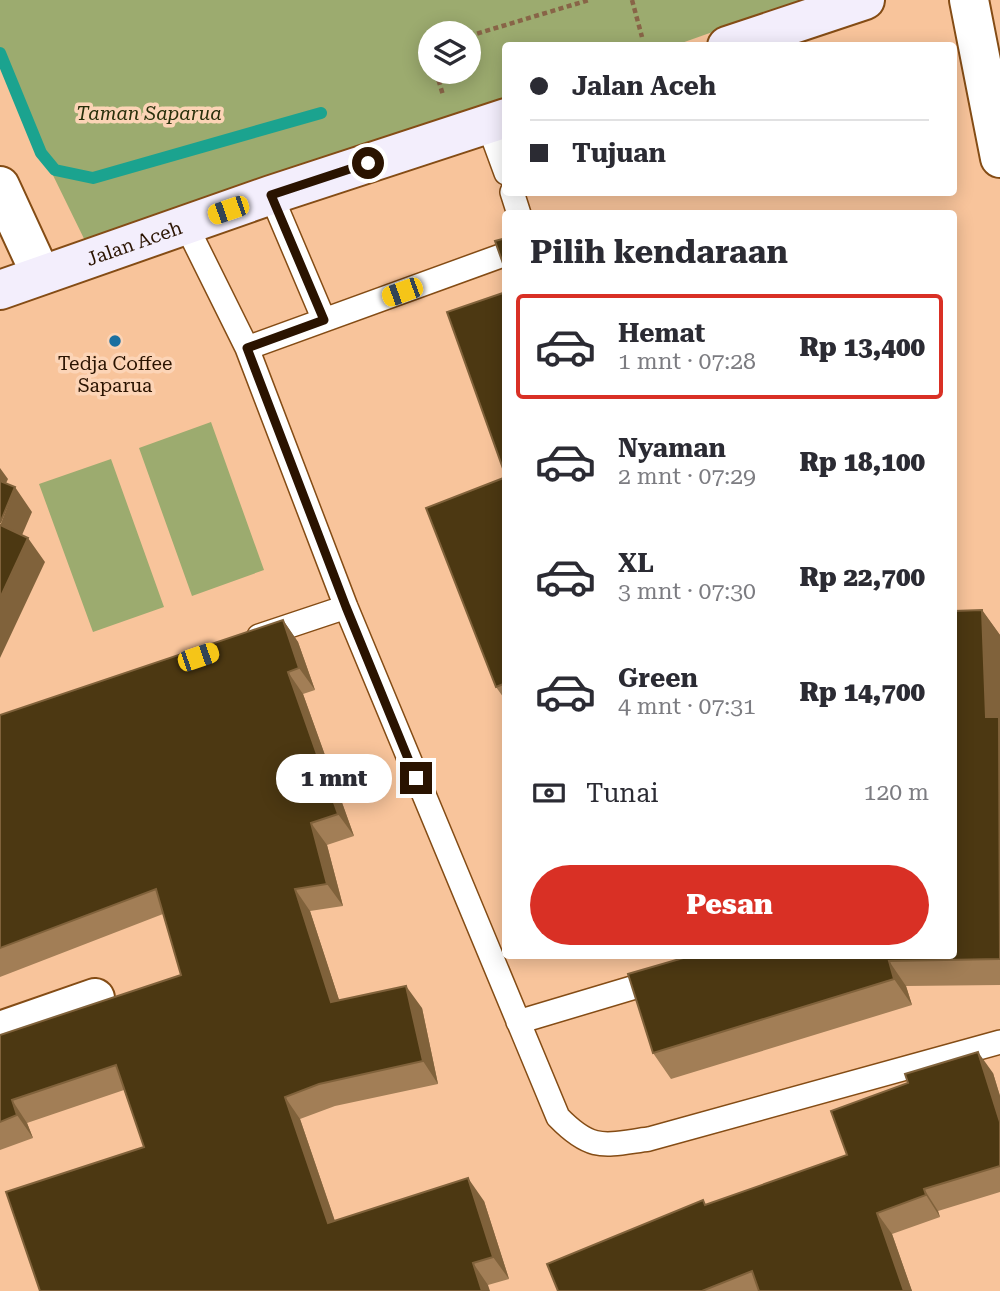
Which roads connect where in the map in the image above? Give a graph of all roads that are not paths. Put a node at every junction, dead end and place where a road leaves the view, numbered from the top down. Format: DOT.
graph roads {
  1 [pos="865,0"];
  2 [pos="969,0"];
  3 [pos="739,42"];
  4 [pos="497,121"];
  5 [pos="502,150"];
  6 [pos="1000,158"];
  7 [pos="0,186"];
  8 [pos="271,195"];
  9 [pos="186,225"];
  10 [pos="502,255"];
  11 [pos="41,275"];
  12 [pos="0,290"];
  13 [pos="324,320"];
  14 [pos="247,348"];
  15 [pos="346,607"];
  16 [pos="243,642"];
  17 [pos="689,971"];
  18 [pos="94,998"];
  19 [pos="518,1022"];
  20 [pos="0,1031"];
  21 [pos="1000,1042"];
  1 -- 3 [label="main road"];
  2 -- 6 [label="street"];
  4 -- 5 [label="lane"];
  4 -- 8 [label="main road, Jalan Aceh"];
  7 -- 11 [label="street"];
  8 -- 9 [label="main road, Jalan Aceh"];
  8 -- 13 [label="lane"];
  9 -- 11 [label="main road, Jalan Aceh"];
  9 -- 14 [label="lane"];
  10 -- 13 [label="lane"];
  11 -- 12 [label="main road, Jalan Aceh"];
  13 -- 14 [label="lane"];
  14 -- 15 [label="lane"];
  15 -- 16 [label="lane"];
  15 -- 19 [label="lane"];
  17 -- 19 [label="lane"];
  18 -- 20 [label="street"];
  19 -- 21 [label="lane"];
}
